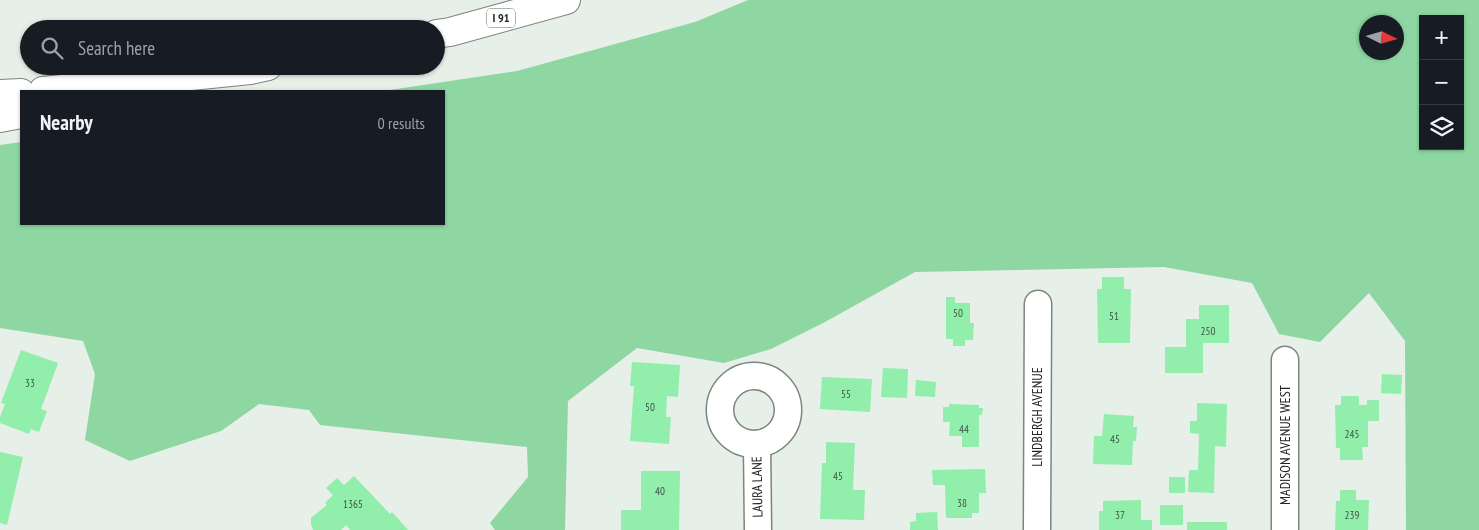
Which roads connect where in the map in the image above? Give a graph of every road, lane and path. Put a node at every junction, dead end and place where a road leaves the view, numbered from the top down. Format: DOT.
graph roads {
  1 [pos="566,0"];
  2 [pos="445,32"];
  3 [pos="193,75"];
  4 [pos="222,75"];
  5 [pos="52,90"];
  6 [pos="144,90"];
  7 [pos="20,92"];
  8 [pos="0,94"];
  9 [pos="20,114"];
  10 [pos="0,118"];
  11 [pos="1038,304"];
  12 [pos="1284,360"];
  13 [pos="756,444"];
  14 [pos="758,530"];
  15 [pos="1037,530"];
  16 [pos="1285,530"];
  1 -- 2 [label="highway, I 91"];
  3 -- 5 [label="highway"];
  4 -- 6 [label="highway"];
  7 -- 8 [label="highway"];
  9 -- 10 [label="highway"];
  11 -- 15 [label="street, LINDBERGH AVENUE"];
  12 -- 16 [label="street, MADISON AVENUE WEST"];
  13 -- 14 [label="street, LAURA LANE"];
}
